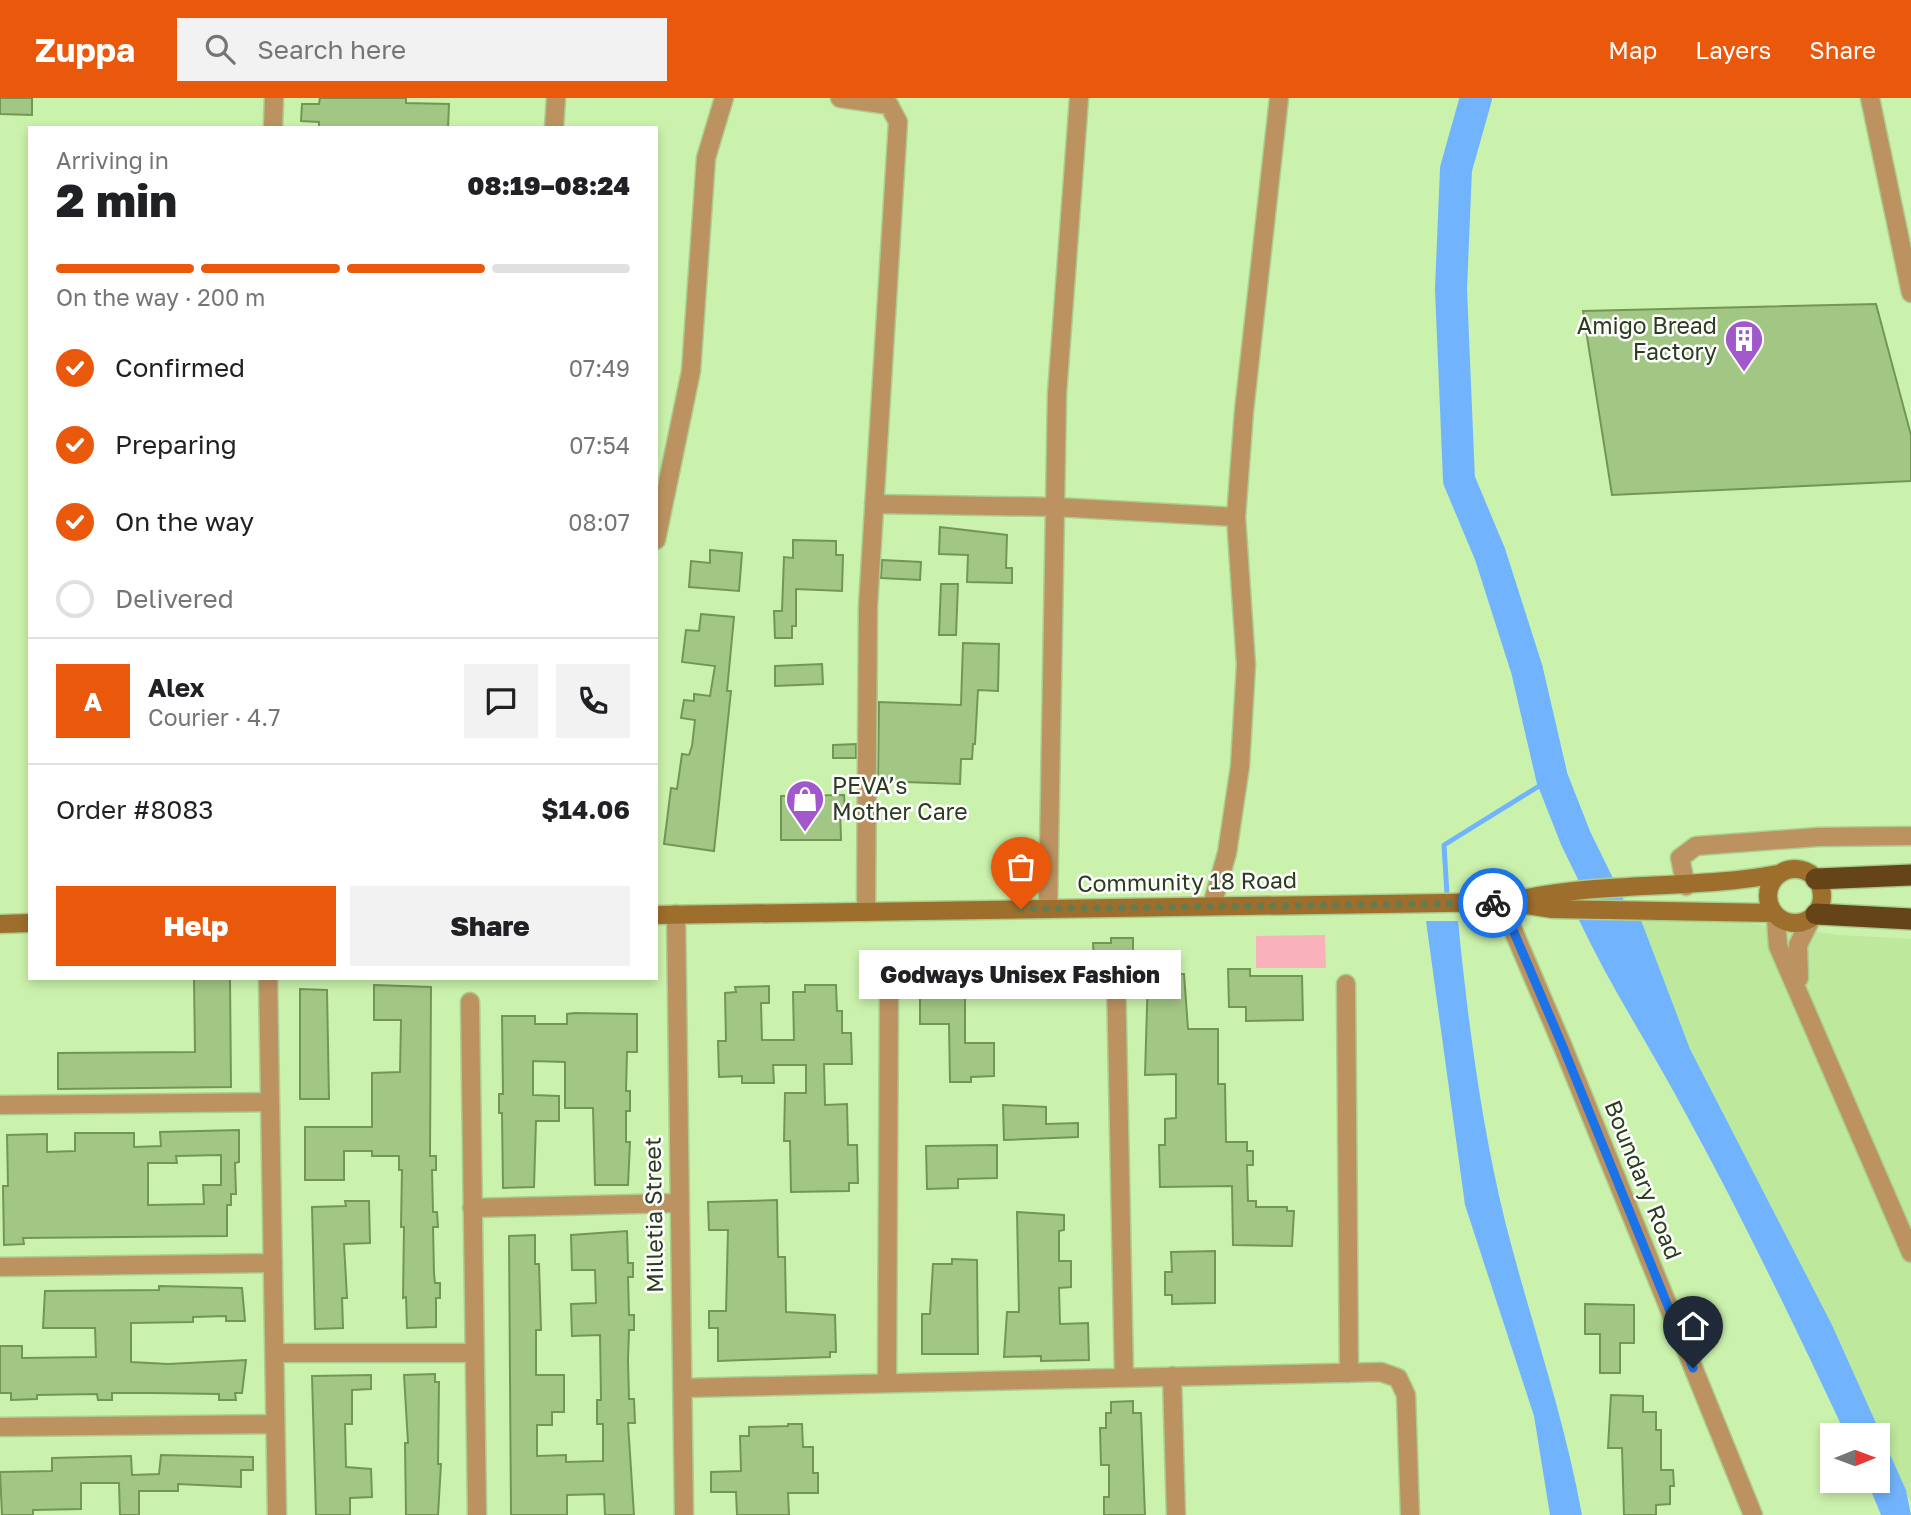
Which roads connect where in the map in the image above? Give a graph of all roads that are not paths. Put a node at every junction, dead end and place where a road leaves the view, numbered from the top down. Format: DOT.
graph roads {
  1 [pos="274,98"];
  2 [pos="556,98"];
  3 [pos="724,98"];
  4 [pos="840,98"];
  5 [pos="1079,98"];
  6 [pos="1279,98"];
  7 [pos="1870,98"];
  8 [pos="273,126"];
  9 [pos="554,126"];
  10 [pos="1911,293"];
  11 [pos="874,504"];
  12 [pos="1055,508"];
  13 [pos="1236,517"];
  14 [pos="658,530"];
  15 [pos="1911,836"];
  16 [pos="1778,874"];
  17 [pos="1911,875"];
  18 [pos="1816,879"];
  19 [pos="1677,886"];
  20 [pos="1553,901"];
  21 [pos="1504,902"];
  22 [pos="1212,905"];
  23 [pos="1048,908"];
  24 [pos="866,912"];
  25 [pos="676,914"];
  26 [pos="658,915"];
  27 [pos="1774,916"];
  28 [pos="1813,917"];
  29 [pos="1911,919"];
  30 [pos="28,923"];
  31 [pos="0,924"];
  32 [pos="1116,976"];
  33 [pos="889,979"];
  34 [pos="268,980"];
  35 [pos="1346,984"];
  36 [pos="1802,995"];
  37 [pos="470,1002"];
  38 [pos="270,1102"];
  39 [pos="0,1105"];
  40 [pos="678,1203"];
  41 [pos="472,1208"];
  42 [pos="1911,1253"];
  43 [pos="273,1263"];
  44 [pos="0,1268"];
  45 [pos="275,1353"];
  46 [pos="474,1353"];
  47 [pos="1349,1373"];
  48 [pos="1172,1376"];
  49 [pos="1124,1377"];
  50 [pos="887,1383"];
  51 [pos="682,1388"];
  52 [pos="275,1424"];
  53 [pos="0,1427"];
  54 [pos="277,1515"];
  55 [pos="477,1515"];
  56 [pos="684,1515"];
  57 [pos="1176,1515"];
  58 [pos="1410,1515"];
  59 [pos="1753,1515"];
  1 -- 8 [label="street"];
  2 -- 9 [label="street"];
  3 -- 14 [label="street"];
  4 -- 11 [label="street"];
  5 -- 12 [label="street"];
  6 -- 13 [label="street"];
  7 -- 10 [label="street"];
  11 -- 12 [label="street"];
  11 -- 24 [label="street"];
  12 -- 13 [label="street"];
  12 -- 23 [label="street"];
  13 -- 22 [label="street"];
  15 -- 19 [label="street"];
  16 -- 18 [label="main road"];
  16 -- 19 [label="main road, Community 18 Road"];
  16 -- 27 [label="main road"];
  17 -- 18 [label="highway"];
  18 -- 28 [label="main road"];
  19 -- 20 [label="main road, Community 18 Road"];
  20 -- 21 [label="main road, Community 18 Road"];
  20 -- 27 [label="main road, Community 18 Road"];
  21 -- 22 [label="main road, Community 18 Road"];
  21 -- 59 [label="street, Boundary Road"];
  22 -- 23 [label="main road, Community 18 Road"];
  23 -- 24 [label="main road, Community 18 Road"];
  24 -- 25 [label="main road, Community 18 Road"];
  25 -- 26 [label="main road, Community 18 Road"];
  25 -- 40 [label="street, Milletia Street"];
  27 -- 28 [label="main road"];
  27 -- 36 [label="street"];
  28 -- 29 [label="highway"];
  28 -- 36 [label="street"];
  30 -- 31 [label="main road"];
  32 -- 49 [label="street"];
  33 -- 50 [label="street"];
  34 -- 38 [label="street"];
  35 -- 47 [label="street"];
  36 -- 42 [label="street"];
  37 -- 41 [label="street"];
  38 -- 39 [label="street"];
  38 -- 43 [label="street"];
  40 -- 41 [label="street"];
  40 -- 51 [label="street, Milletia Street"];
  41 -- 46 [label="street"];
  43 -- 44 [label="street"];
  43 -- 45 [label="street"];
  45 -- 46 [label="street"];
  45 -- 52 [label="street"];
  46 -- 55 [label="street"];
  47 -- 48 [label="street"];
  47 -- 58 [label="street"];
  48 -- 49 [label="street"];
  48 -- 57 [label="street"];
  49 -- 50 [label="street"];
  50 -- 51 [label="street"];
  51 -- 56 [label="street, Milletia Street"];
  52 -- 53 [label="street"];
  52 -- 54 [label="street"];
}
